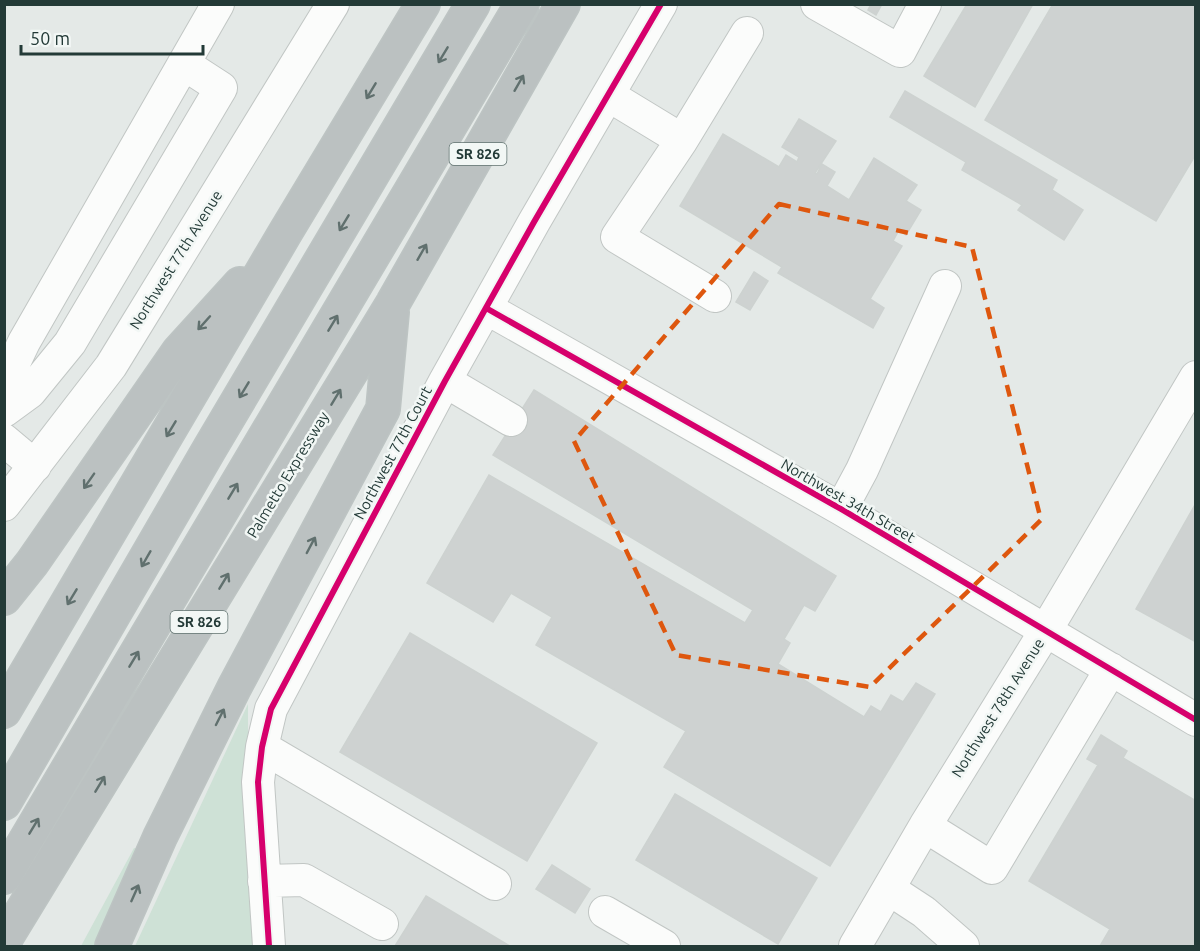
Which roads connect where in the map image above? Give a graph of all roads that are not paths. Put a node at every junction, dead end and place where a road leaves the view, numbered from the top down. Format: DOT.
graph roads {
  1 [pos="218,4"];
  2 [pos="333,4"];
  3 [pos="423,4"];
  4 [pos="473,4"];
  5 [pos="522,4"];
  6 [pos="563,4"];
  7 [pos="661,4"];
  8 [pos="817,4"];
  9 [pos="925,4"];
  10 [pos="747,33"];
  11 [pos="184,64"];
  12 [pos="221,88"];
  13 [pos="608,95"];
  14 [pos="263,118"];
  15 [pos="682,140"];
  16 [pos="285,233"];
  17 [pos="945,286"];
  18 [pos="715,296"];
  19 [pos="393,303"];
  20 [pos="486,308"];
  21 [pos="1196,376"];
  22 [pos="445,381"];
  23 [pos="4,384"];
  24 [pos="4,411"];
  25 [pos="511,420"];
  26 [pos="4,441"];
  27 [pos="35,466"];
  28 [pos="4,505"];
  29 [pos="841,509"];
  30 [pos="4,598"];
  31 [pos="1046,630"];
  32 [pos="1111,669"];
  33 [pos="4,711"];
  34 [pos="1196,720"];
  35 [pos="262,747"];
  36 [pos="4,803"];
  37 [pos="925,826"];
  38 [pos="4,877"];
  39 [pos="264,881"];
  40 [pos="495,884"];
  41 [pos="890,889"];
  42 [pos="605,912"];
  43 [pos="382,924"];
  44 [pos="4,941"];
  45 [pos="112,946"];
  46 [pos="269,946"];
  47 [pos="664,946"];
  48 [pos="855,946"];
  49 [pos="963,946"];
  1 -- 11 [label="street"];
  2 -- 14 [label="street, Northwest 77th Avenue"];
  3 -- 16 [label="highway, one-way"];
  4 -- 36 [label="highway, one-way"];
  38 -- 5 [label="highway, one-way"];
  19 -- 6 [label="highway, Palmetto Expressway / SR 826, one-way"];
  7 -- 13 [label="street, Northwest 77th Court"];
  8 -- 9 [label="street"];
  10 -- 15 [label="street"];
  11 -- 12 [label="street"];
  11 -- 23 [label="street"];
  12 -- 14 [label="street"];
  12 -- 24 [label="street"];
  13 -- 15 [label="street"];
  13 -- 20 [label="street, Northwest 77th Court"];
  14 -- 27 [label="street, Northwest 77th Avenue"];
  15 -- 18 [label="street"];
  16 -- 30 [label="highway, one-way"];
  16 -- 33 [label="highway, one-way"];
  17 -- 29 [label="street"];
  44 -- 19 [label="highway, Palmetto Expressway / SR 826, one-way"];
  45 -- 19 [label="highway, one-way"];
  20 -- 22 [label="street, Northwest 77th Court"];
  20 -- 29 [label="street, Northwest 34th Street"];
  21 -- 31 [label="street, Northwest 78th Avenue"];
  22 -- 25 [label="street"];
  22 -- 35 [label="street, Northwest 77th Court"];
  26 -- 27 [label="street"];
  27 -- 28 [label="street, Northwest 77th Avenue"];
  29 -- 31 [label="street, Northwest 34th Street"];
  31 -- 32 [label="street, Northwest 34th Street"];
  31 -- 37 [label="street, Northwest 78th Avenue"];
  32 -- 34 [label="street, Northwest 34th Street"];
  32 -- 37 [label="street"];
  35 -- 39 [label="street, Northwest 77th Court"];
  35 -- 40 [label="street"];
  37 -- 41 [label="street, Northwest 78th Avenue"];
  39 -- 43 [label="street"];
  39 -- 46 [label="street, Northwest 77th Court"];
  41 -- 48 [label="street, Northwest 78th Avenue"];
  41 -- 49 [label="street"];
  42 -- 47 [label="street"];
}
